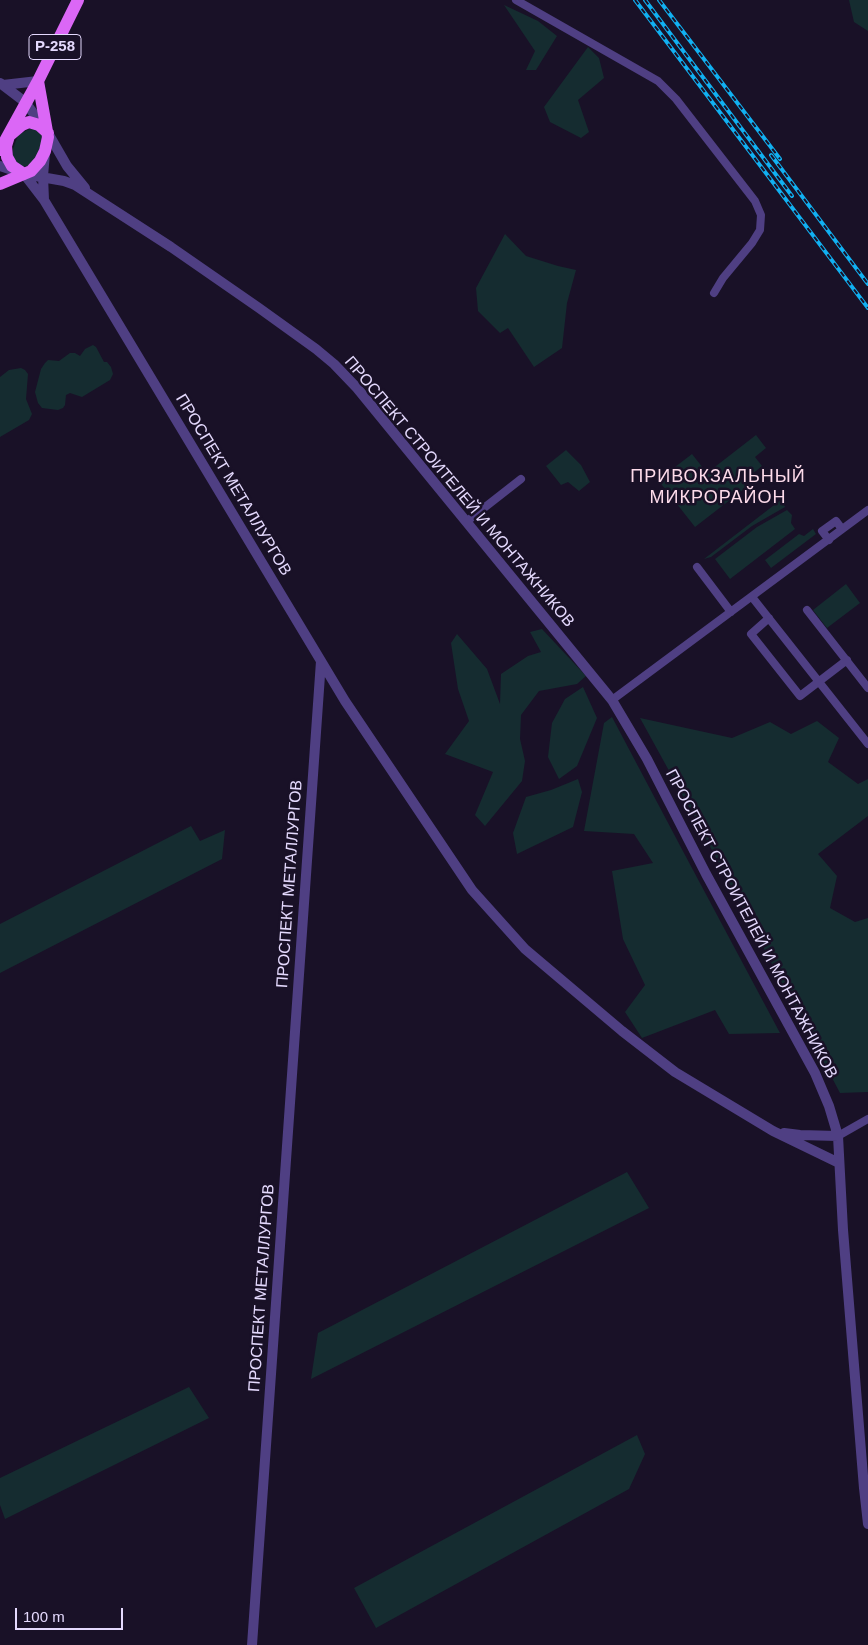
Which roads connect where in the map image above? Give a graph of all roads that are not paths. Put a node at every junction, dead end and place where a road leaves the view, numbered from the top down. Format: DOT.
graph roads {
  1 [pos="78,0"];
  2 [pos="516,0"];
  3 [pos="38,81"];
  4 [pos="1,84"];
  5 [pos="25,102"];
  6 [pos="48,133"];
  7 [pos="9,136"];
  8 [pos="0,150"];
  9 [pos="45,151"];
  10 [pos="0,166"];
  11 [pos="24,174"];
  12 [pos="43,176"];
  13 [pos="0,184"];
  14 [pos="96,199"];
  15 [pos="44,200"];
  16 [pos="714,293"];
  17 [pos="521,479"];
  18 [pos="868,510"];
  19 [pos="466,522"];
  20 [pos="697,567"];
  21 [pos="752,597"];
  22 [pos="807,610"];
  23 [pos="731,612"];
  24 [pos="770,618"];
  25 [pos="846,660"];
  26 [pos="321,661"];
  27 [pos="820,681"];
  28 [pos="868,688"];
  29 [pos="612,700"];
  30 [pos="868,744"];
  31 [pos="868,1119"];
  32 [pos="773,1131"];
  33 [pos="838,1136"];
  34 [pos="839,1163"];
  35 [pos="868,1524"];
  36 [pos="252,1645"];
  1 -- 3 [label="main road, Р-258"];
  2 -- 16 [label="street"];
  3 -- 4 [label="street"];
  3 -- 5 [label="main road, Р-258"];
  3 -- 6 [label="main road, Р-258"];
  4 -- 5 [label="street, ПРОСПЕКТ СТРОИТЕЛЕЙ И МОНТАЖНИКОВ"];
  5 -- 6 [label="street, ПРОСПЕКТ СТРОИТЕЛЕЙ И МОНТАЖНИКОВ"];
  5 -- 7 [label="main road, Р-258"];
  6 -- 7 [label="main road, Р-258"];
  6 -- 9 [label="main road, Р-258"];
  6 -- 14 [label="street, ПРОСПЕКТ СТРОИТЕЛЕЙ И МОНТАЖНИКОВ"];
  7 -- 8 [label="main road, Р-258"];
  7 -- 11 [label="main road, Р-258"];
  9 -- 11 [label="main road, Р-258"];
  9 -- 12 [label="street, ПРОСПЕКТ МЕТАЛЛУРГОВ"];
  10 -- 11 [label="street, ПРОСПЕКТ СТРОИТЕЛЕЙ И МОНТАЖНИКОВ"];
  11 -- 12 [label="street, ПРОСПЕКТ СТРОИТЕЛЕЙ И МОНТАЖНИКОВ"];
  11 -- 13 [label="main road, Р-258"];
  11 -- 15 [label="street, ПРОСПЕКТ МЕТАЛЛУРГОВ"];
  12 -- 14 [label="street, ПРОСПЕКТ СТРОИТЕЛЕЙ И МОНТАЖНИКОВ"];
  12 -- 15 [label="street, ПРОСПЕКТ МЕТАЛЛУРГОВ"];
  14 -- 19 [label="street, ПРОСПЕКТ СТРОИТЕЛЕЙ И МОНТАЖНИКОВ"];
  15 -- 26 [label="street, ПРОСПЕКТ МЕТАЛЛУРГОВ"];
  17 -- 19 [label="street"];
  18 -- 21 [label="street"];
  19 -- 29 [label="street, ПРОСПЕКТ СТРОИТЕЛЕЙ И МОНТАЖНИКОВ"];
  20 -- 23 [label="street"];
  21 -- 23 [label="street"];
  21 -- 24 [label="street"];
  22 -- 25 [label="street"];
  23 -- 29 [label="street"];
  24 -- 27 [label="street"];
  24 -- 27 [label="street"];
  25 -- 27 [label="street"];
  25 -- 28 [label="street"];
  26 -- 32 [label="street"];
  26 -- 36 [label="street, ПРОСПЕКТ МЕТАЛЛУРГОВ"];
  27 -- 30 [label="street"];
  29 -- 33 [label="street, ПРОСПЕКТ СТРОИТЕЛЕЙ И МОНТАЖНИКОВ"];
  31 -- 33 [label="street"];
  32 -- 33 [label="street"];
  32 -- 34 [label="street"];
  33 -- 34 [label="street, ПРОСПЕКТ СТРОИТЕЛЕЙ И МОНТАЖНИКОВ"];
  34 -- 35 [label="street, ПРОСПЕКТ СТРОИТЕЛЕЙ И МОНТАЖНИКОВ"];
}
